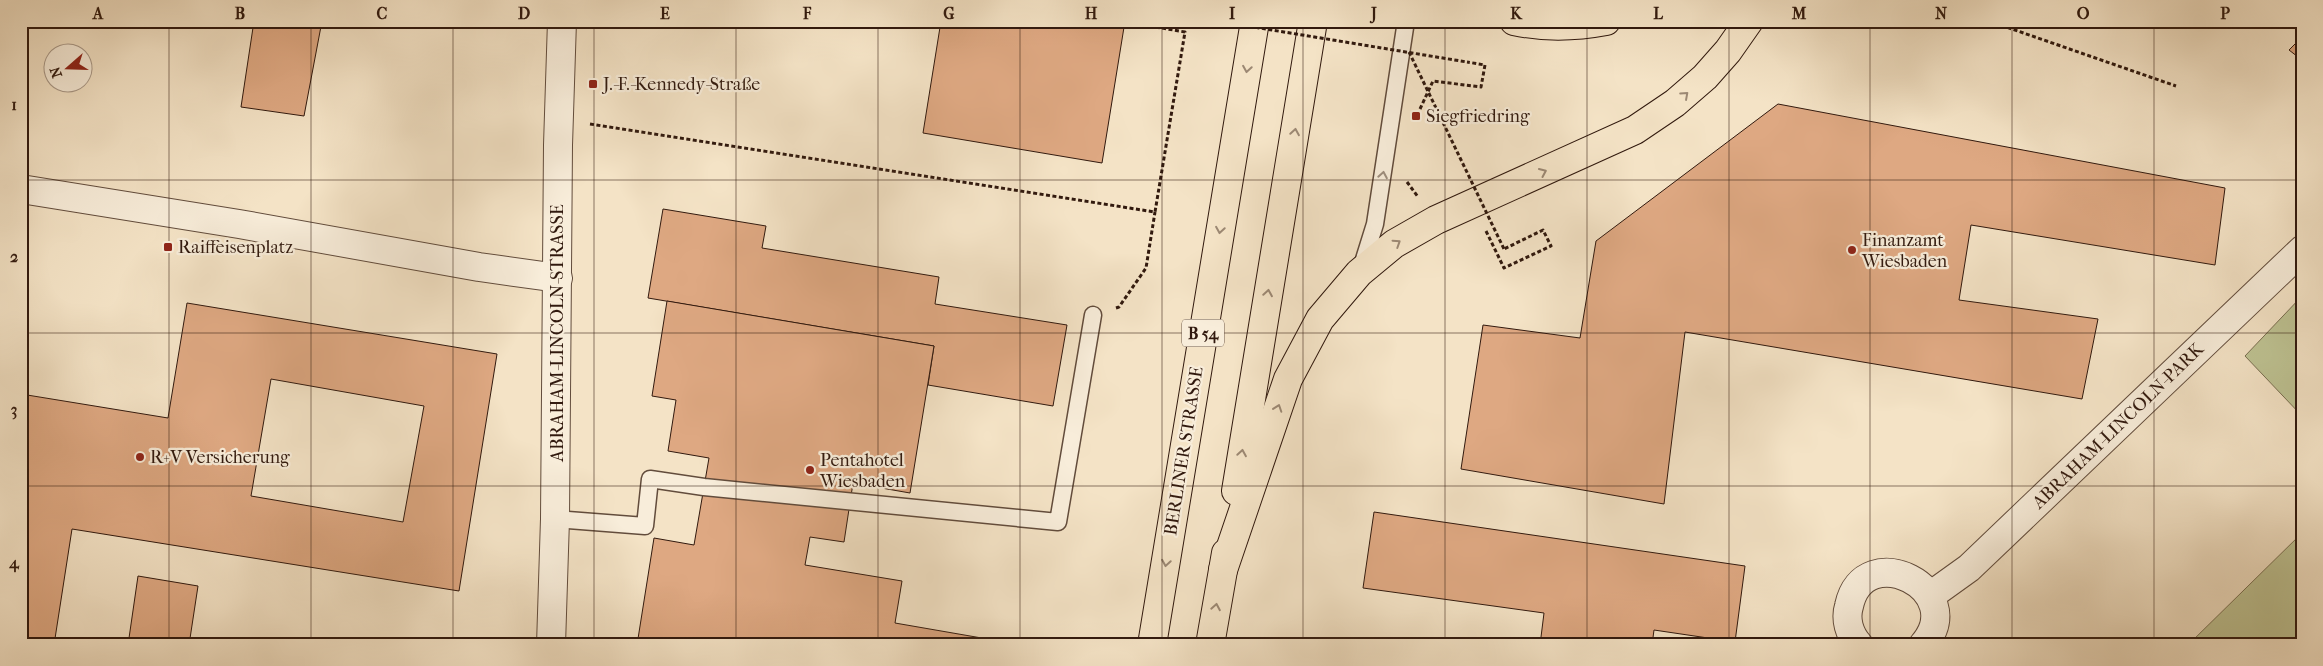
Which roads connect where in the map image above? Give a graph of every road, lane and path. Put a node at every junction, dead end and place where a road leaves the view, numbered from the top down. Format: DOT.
graph roads {
  1 [pos="562,21"];
  2 [pos="1151,21"];
  3 [pos="1217,21"];
  4 [pos="1255,21"];
  5 [pos="1313,21"];
  6 [pos="1406,21"];
  7 [pos="1514,21"];
  8 [pos="1606,21"];
  9 [pos="1749,21"];
  10 [pos="1989,21"];
  11 [pos="1409,52"];
  12 [pos="2176,86"];
  13 [pos="1416,116"];
  14 [pos="560,118"];
  15 [pos="1402,175"];
  16 [pos="21,189"];
  17 [pos="1155,212"];
  18 [pos="1436,220"];
  19 [pos="1486,229"];
  20 [pos="2302,250"];
  21 [pos="1359,273"];
  22 [pos="558,278"];
  23 [pos="1093,315"];
  24 [pos="555,519"];
  25 [pos="1223,570"];
  26 [pos="1930,596"];
  27 [pos="551,645"];
  28 [pos="1152,645"];
  29 [pos="1210,645"];
  30 [pos="1859,645"];
  31 [pos="1923,645"];
  1 -- 14 [label="street, ABRAHAM-LINCOLN-STRASSE"];
  2 -- 17 [label="path"];
  3 -- 11 [label="path, bridge"];
  4 -- 28 [label="highway, BERLINER STRASSE / B 54, one-way"];
  25 -- 5 [label="highway, one-way"];
  21 -- 6 [label="lane, one-way"];
  7 -- 8 [label="highway"];
  18 -- 9 [label="highway, one-way"];
  10 -- 12 [label="path"];
  11 -- 13 [label="path, bridge"];
  11 -- 19 [label="path, bridge"];
  14 -- 17 [label="path"];
  14 -- 22 [label="street, ABRAHAM-LINCOLN-STRASSE"];
  15 -- 18 [label="path"];
  16 -- 22 [label="street"];
  17 -- 23 [label="path"];
  21 -- 18 [label="highway, one-way"];
  20 -- 26 [label="street, ABRAHAM-LINCOLN-PARK"];
  25 -- 21 [label="highway, one-way"];
  22 -- 24 [label="street, ABRAHAM-LINCOLN-STRASSE"];
  23 -- 24 [label="lane"];
  24 -- 27 [label="street, ABRAHAM-LINCOLN-STRASSE"];
  29 -- 25 [label="highway, one-way"];
  26 -- 30 [label="street"];
  26 -- 31 [label="street"];
}
